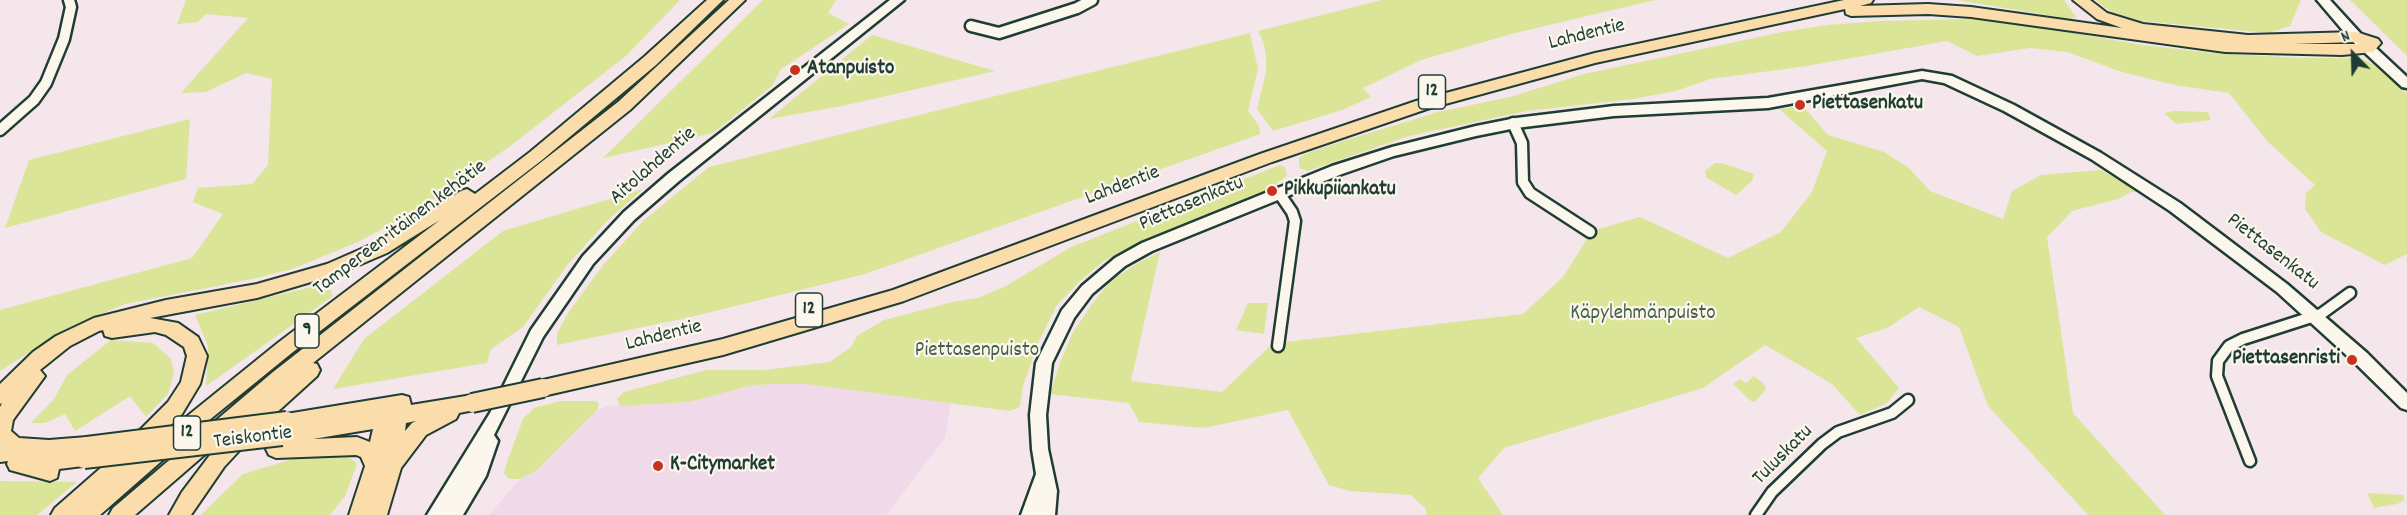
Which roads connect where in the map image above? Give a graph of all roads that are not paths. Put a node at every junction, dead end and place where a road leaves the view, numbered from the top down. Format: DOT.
graph roads {
  1 [pos="69,0"];
  2 [pos="716,0"];
  3 [pos="738,0"];
  4 [pos="898,0"];
  5 [pos="1092,0"];
  6 [pos="1812,0"];
  7 [pos="1866,0"];
  8 [pos="2080,0"];
  9 [pos="2323,0"];
  10 [pos="2333,0"];
  11 [pos="971,26"];
  12 [pos="1727,28"];
  13 [pos="2366,43"];
  14 [pos="2407,75"];
  15 [pos="2407,84"];
  16 [pos="1513,123"];
  17 [pos="0,130"];
  18 [pos="536,156"];
  19 [pos="1279,193"];
  20 [pos="1590,232"];
  21 [pos="424,266"];
  22 [pos="2350,293"];
  23 [pos="2315,316"];
  24 [pos="1278,346"];
  25 [pos="546,382"];
  26 [pos="2,396"];
  27 [pos="475,397"];
  28 [pos="1908,400"];
  29 [pos="2407,403"];
  30 [pos="392,413"];
  31 [pos="496,418"];
  32 [pos="282,435"];
  33 [pos="49,449"];
  34 [pos="83,458"];
  35 [pos="6,461"];
  36 [pos="2250,461"];
  37 [pos="383,465"];
  38 [pos="1043,471"];
  39 [pos="62,515"];
  40 [pos="85,515"];
  41 [pos="120,515"];
  42 [pos="180,515"];
  43 [pos="360,515"];
  44 [pos="376,515"];
  45 [pos="436,515"];
  46 [pos="454,515"];
  47 [pos="1030,515"];
  48 [pos="1046,515"];
  49 [pos="1756,515"];
  1 -- 17 [label="street"];
  2 -- 18 [label="highway, Tampereen itäinen kehätie / 9"];
  3 -- 21 [label="highway, Tampereen itäinen kehätie / 9"];
  4 -- 31 [label="street, Aitolahdentie"];
  5 -- 11 [label="street"];
  6 -- 25 [label="highway, Lahdentie / 12"];
  7 -- 12 [label="highway, Lahdentie / 12"];
  8 -- 13 [label="highway"];
  9 -- 13 [label="street"];
  10 -- 13 [label="street"];
  12 -- 13 [label="highway"];
  12 -- 25 [label="highway, Lahdentie / 12"];
  13 -- 14 [label="street"];
  13 -- 15 [label="street"];
  16 -- 19 [label="street, Piettasenkatu"];
  16 -- 20 [label="street"];
  16 -- 23 [label="street, Piettasenkatu"];
  18 -- 26 [label="highway"];
  18 -- 40 [label="highway, Tampereen itäinen kehätie / 9"];
  19 -- 24 [label="street"];
  19 -- 38 [label="street, Piettasenkatu"];
  21 -- 41 [label="highway, Tampereen itäinen kehätie / 9"];
  21 -- 42 [label="highway"];
  22 -- 23 [label="street"];
  23 -- 29 [label="street, Piettasenkatu"];
  23 -- 36 [label="street"];
  25 -- 27 [label="highway, Lahdentie / 12, bridge"];
  27 -- 30 [label="highway, Lahdentie / 12"];
  27 -- 37 [label="highway"];
  28 -- 49 [label="street, Tuluskatu"];
  30 -- 32 [label="highway, Teiskontie / 12"];
  30 -- 37 [label="highway"];
  31 -- 45 [label="street, Aitolahdentie"];
  31 -- 46 [label="street, Aitolahdentie"];
  32 -- 34 [label="highway"];
  32 -- 34 [label="highway, Teiskontie / 12, bridge"];
  32 -- 37 [label="highway"];
  33 -- 34 [label="highway, Teiskontie / 12"];
  33 -- 35 [label="highway, Teiskontie / 12"];
  33 -- 39 [label="highway"];
  34 -- 35 [label="highway"];
  37 -- 43 [label="highway"];
  37 -- 44 [label="highway"];
  38 -- 47 [label="street, Piettasenkatu"];
  38 -- 48 [label="street, Piettasenkatu"];
}
